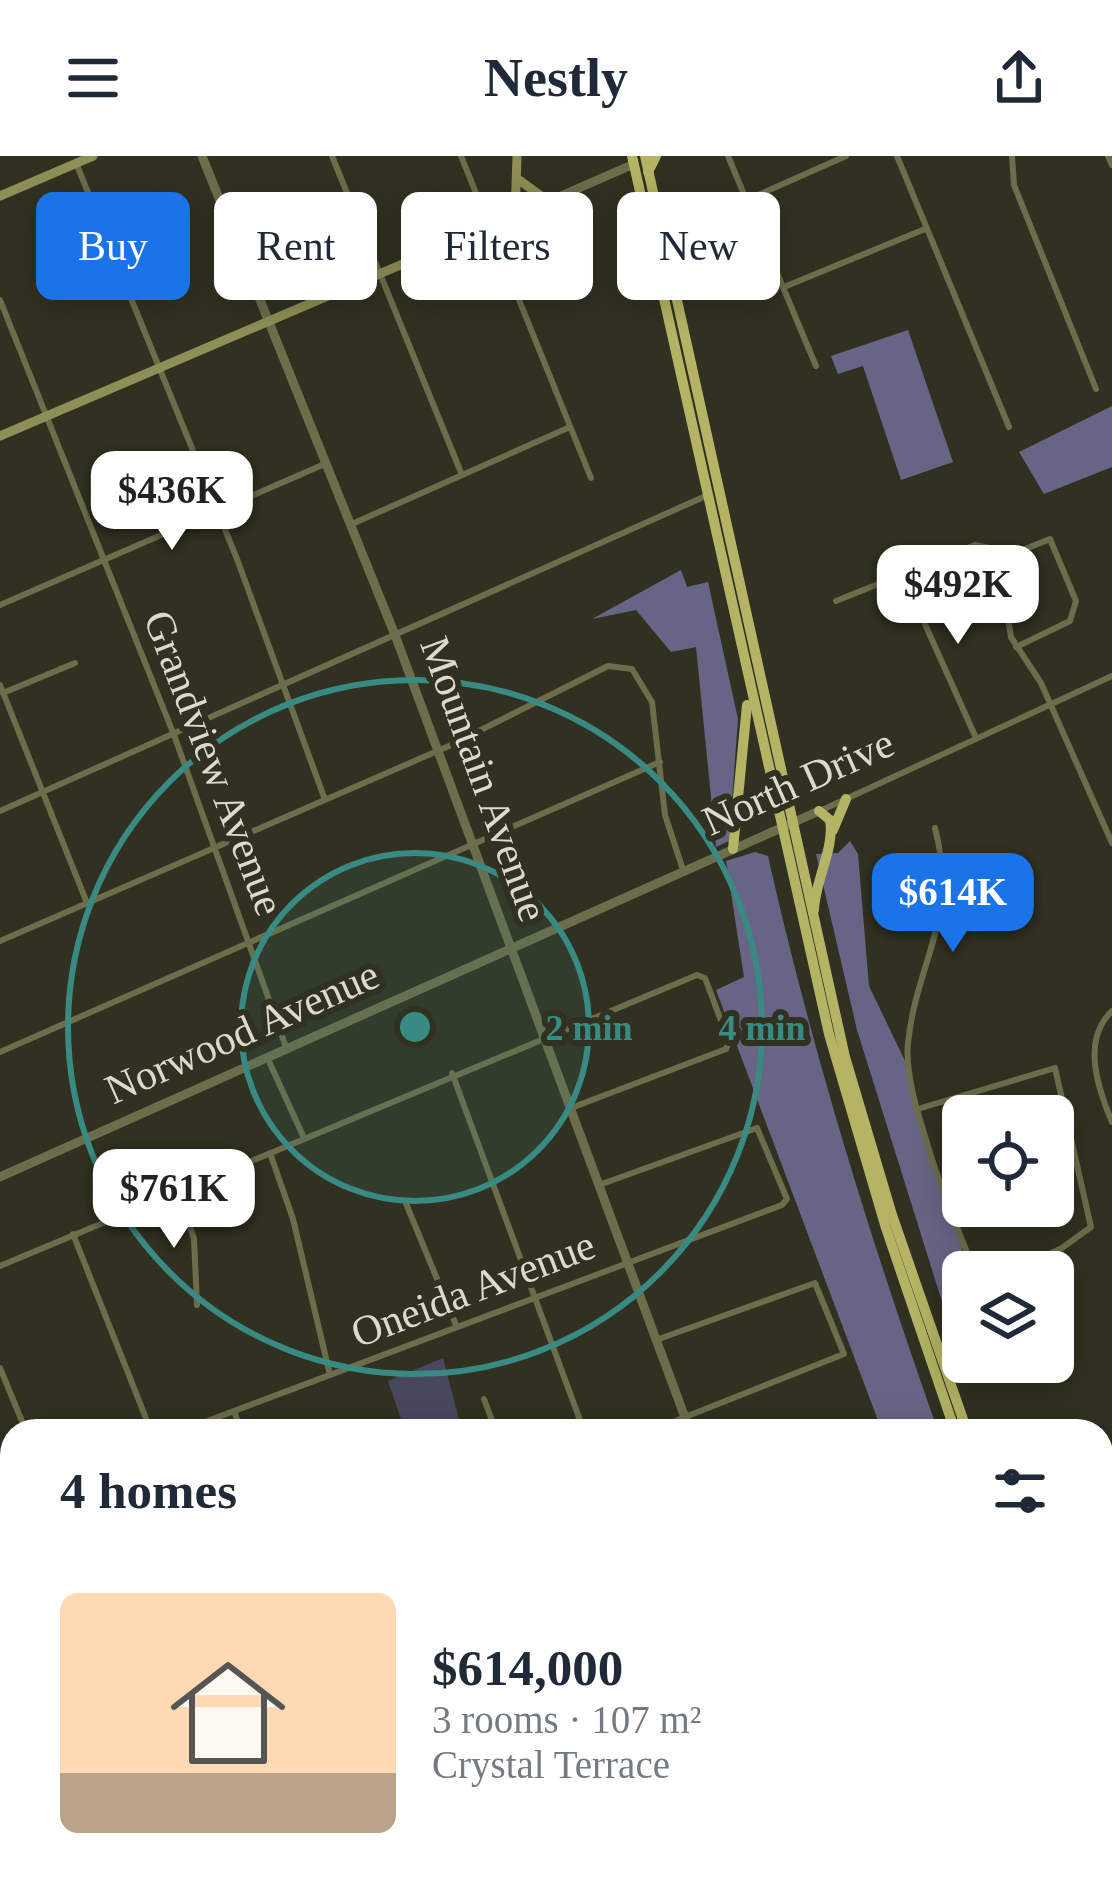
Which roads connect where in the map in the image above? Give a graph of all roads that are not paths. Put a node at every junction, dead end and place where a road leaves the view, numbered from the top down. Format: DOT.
graph roads {
  1 [pos="91,156"];
  2 [pos="202,156"];
  3 [pos="332,156"];
  4 [pos="460,156"];
  5 [pos="517,156"];
  6 [pos="656,156"];
  7 [pos="728,156"];
  8 [pos="846,156"];
  9 [pos="897,156"];
  10 [pos="1012,156"];
  11 [pos="1108,156"];
  12 [pos="637,159"];
  13 [pos="76,163"];
  14 [pos="1112,165"];
  15 [pos="648,172"];
  16 [pos="519,180"];
  17 [pos="475,192"];
  18 [pos="518,192"];
  19 [pos="536,192"];
  20 [pos="567,192"];
  21 [pos="652,192"];
  22 [pos="743,192"];
  23 [pos="775,192"];
  24 [pos="0,196"];
  25 [pos="926,228"];
  26 [pos="401,265"];
  27 [pos="380,274"];
  28 [pos="780,278"];
  29 [pos="784,287"];
  30 [pos="0,300"];
  31 [pos="519,300"];
  32 [pos="675,300"];
  33 [pos="269,321"];
  34 [pos="816,367"];
  35 [pos="159,368"];
  36 [pos="1096,389"];
  37 [pos="46,416"];
  38 [pos="570,427"];
  39 [pos="1009,427"];
  40 [pos="0,436"];
  41 [pos="327,463"];
  42 [pos="462,475"];
  43 [pos="591,478"];
  44 [pos="708,495"];
  45 [pos="218,510"];
  46 [pos="352,524"];
  47 [pos="105,559"];
  48 [pos="998,560"];
  49 [pos="902,573"];
  50 [pos="836,601"];
  51 [pos="0,605"];
  52 [pos="395,635"];
  53 [pos="1016,647"];
  54 [pos="75,663"];
  55 [pos="1112,676"];
  56 [pos="284,685"];
  57 [pos="2,689"];
  58 [pos="748,689"];
  59 [pos="1047,706"];
  60 [pos="174,735"];
  61 [pos="976,738"];
  62 [pos="437,749"];
  63 [pos="660,762"];
  64 [pos="43,793"];
  65 [pos="324,798"];
  66 [pos="846,799"];
  67 [pos="0,811"];
  68 [pos="819,812"];
  69 [pos="785,827"];
  70 [pos="935,829"];
  71 [pos="832,833"];
  72 [pos="472,842"];
  73 [pos="1112,843"];
  74 [pos="216,847"];
  75 [pos="734,849"];
  76 [pos="683,870"];
  77 [pos="87,903"];
  78 [pos="814,931"];
  79 [pos="0,941"];
  80 [pos="249,941"];
  81 [pos="510,946"];
  82 [pos="1112,1011"];
  83 [pos="544,1037"];
  84 [pos="286,1048"];
  85 [pos="0,1052"];
  86 [pos="267,1057"];
  87 [pos="452,1073"];
  88 [pos="571,1108"];
  89 [pos="920,1109"];
  90 [pos="1112,1122"];
  91 [pos="304,1138"];
  92 [pos="269,1152"];
  93 [pos="0,1177"];
  94 [pos="599,1185"];
  95 [pos="178,1190"];
  96 [pos="405,1201"];
  97 [pos="73,1234"];
  98 [pos="968,1251"];
  99 [pos="1056,1251"];
  100 [pos="628,1263"];
  101 [pos="0,1266"];
  102 [pos="536,1298"];
  103 [pos="197,1304"];
  104 [pos="457,1327"];
  105 [pos="656,1340"];
  106 [pos="0,1367"];
  107 [pos="330,1376"];
  108 [pos="484,1399"];
  109 [pos="234,1412"];
  110 [pos="686,1418"];
  111 [pos="21,1419"];
  112 [pos="146,1419"];
  113 [pos="214,1419"];
  114 [pos="237,1419"];
  115 [pos="492,1419"];
  116 [pos="580,1419"];
  117 [pos="952,1419"];
  118 [pos="963,1419"];
  1 -- 13 [label="main road"];
  2 -- 33 [label="street, Mountain Avenue"];
  3 -- 27 [label="street"];
  4 -- 17 [label="street"];
  5 -- 16 [label="main road"];
  6 -- 15 [label="highway"];
  7 -- 22 [label="street"];
  8 -- 23 [label="street"];
  9 -- 25 [label="street"];
  10 -- 36 [label="street"];
  11 -- 14 [label="street"];
  12 -- 15 [label="highway"];
  12 -- 20 [label="street"];
  12 -- 44 [label="highway"];
  13 -- 24 [label="main road"];
  13 -- 35 [label="street"];
  15 -- 21 [label="highway"];
  16 -- 18 [label="main road"];
  16 -- 19 [label="main road"];
  25 -- 29 [label="street"];
  25 -- 39 [label="street"];
  26 -- 27 [label="main road"];
  27 -- 33 [label="main road"];
  27 -- 42 [label="street"];
  28 -- 29 [label="street"];
  29 -- 34 [label="street"];
  30 -- 37 [label="street, Grandview Avenue"];
  31 -- 38 [label="street"];
  32 -- 69 [label="highway"];
  33 -- 35 [label="main road"];
  33 -- 41 [label="street, Mountain Avenue"];
  35 -- 37 [label="main road"];
  35 -- 45 [label="street"];
  37 -- 40 [label="main road"];
  37 -- 47 [label="street, Grandview Avenue"];
  38 -- 42 [label="street"];
  38 -- 43 [label="street"];
  41 -- 45 [label="street"];
  41 -- 46 [label="street, Mountain Avenue"];
  42 -- 46 [label="street"];
  44 -- 52 [label="street"];
  44 -- 58 [label="highway"];
  45 -- 47 [label="street"];
  45 -- 56 [label="street"];
  46 -- 52 [label="street, Mountain Avenue"];
  47 -- 51 [label="street"];
  47 -- 60 [label="street, Grandview Avenue"];
  48 -- 49 [label="street"];
  48 -- 53 [label="street"];
  48 -- 53 [label="street"];
  49 -- 50 [label="street"];
  49 -- 61 [label="street"];
  52 -- 56 [label="street"];
  52 -- 62 [label="street, Mountain Avenue"];
  53 -- 59 [label="street"];
  54 -- 57 [label="street"];
  55 -- 59 [label="street, North Drive"];
  56 -- 60 [label="street"];
  56 -- 65 [label="street"];
  57 -- 64 [label="street"];
  58 -- 69 [label="highway"];
  58 -- 75 [label="highway"];
  59 -- 61 [label="street, North Drive"];
  59 -- 73 [label="street"];
  60 -- 64 [label="street"];
  60 -- 74 [label="street, Grandview Avenue"];
  61 -- 66 [label="street, North Drive"];
  62 -- 63 [label="street"];
  62 -- 65 [label="street"];
  62 -- 72 [label="street, Mountain Avenue"];
  63 -- 72 [label="street"];
  63 -- 76 [label="street"];
  64 -- 67 [label="street"];
  64 -- 77 [label="street"];
  65 -- 74 [label="street"];
  66 -- 68 [label="street, North Drive"];
  66 -- 71 [label="highway"];
  68 -- 69 [label="street, North Drive"];
  68 -- 71 [label="highway"];
  69 -- 75 [label="street, North Drive"];
  69 -- 78 [label="highway"];
  69 -- 117 [label="highway"];
  70 -- 89 [label="street"];
  71 -- 78 [label="highway"];
  72 -- 80 [label="street"];
  72 -- 81 [label="street, Mountain Avenue"];
  74 -- 77 [label="street"];
  74 -- 80 [label="street, Grandview Avenue"];
  75 -- 76 [label="street, North Drive"];
  76 -- 81 [label="street, North Drive"];
  77 -- 79 [label="street"];
  78 -- 118 [label="highway"];
  80 -- 84 [label="street, Grandview Avenue"];
  80 -- 85 [label="street"];
  81 -- 83 [label="street, Mountain Avenue"];
  81 -- 84 [label="street, Norwood Avenue"];
  82 -- 90 [label="street"];
  83 -- 87 [label="street"];
  83 -- 88 [label="street, Mountain Avenue"];
  83 -- 88 [label="street"];
  84 -- 86 [label="street, Norwood Avenue"];
  86 -- 91 [label="street"];
  86 -- 93 [label="street, Norwood Avenue"];
  87 -- 91 [label="street"];
  87 -- 102 [label="street"];
  88 -- 94 [label="street, Mountain Avenue"];
  89 -- 98 [label="street"];
  89 -- 99 [label="street"];
  91 -- 92 [label="street"];
  92 -- 95 [label="street"];
  92 -- 107 [label="street"];
  94 -- 100 [label="street, Mountain Avenue"];
  94 -- 100 [label="street, Oneida Avenue"];
  95 -- 97 [label="street"];
  95 -- 103 [label="street"];
  96 -- 104 [label="street"];
  97 -- 101 [label="street"];
  97 -- 112 [label="street"];
  100 -- 102 [label="street, Oneida Avenue"];
  100 -- 105 [label="street, Mountain Avenue"];
  102 -- 104 [label="street, Oneida Avenue"];
  102 -- 116 [label="street"];
  104 -- 107 [label="street, Oneida Avenue"];
  105 -- 110 [label="street, Mountain Avenue"];
  105 -- 110 [label="street"];
  106 -- 111 [label="street"];
  107 -- 109 [label="street, Oneida Avenue"];
  108 -- 115 [label="street"];
  109 -- 113 [label="street, Oneida Avenue"];
  109 -- 114 [label="street"];
}
